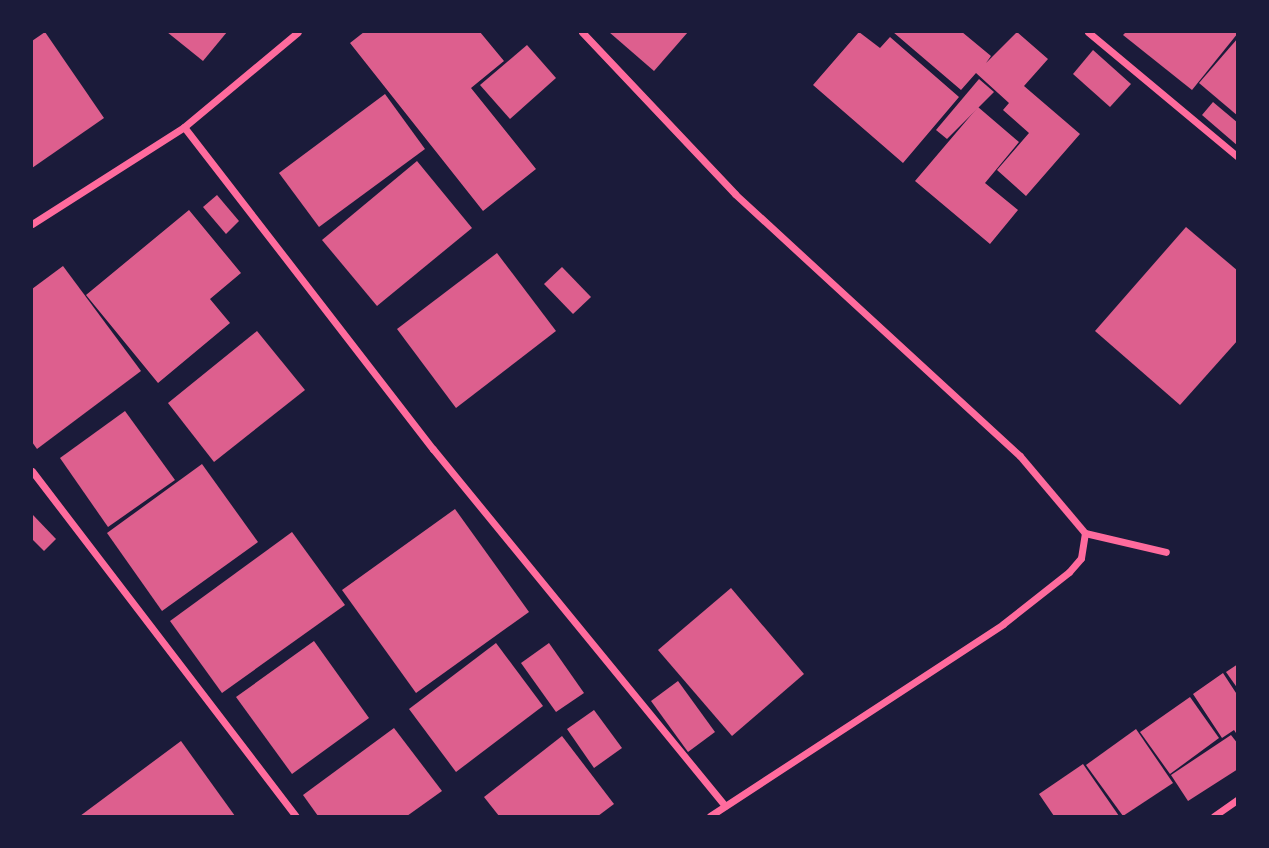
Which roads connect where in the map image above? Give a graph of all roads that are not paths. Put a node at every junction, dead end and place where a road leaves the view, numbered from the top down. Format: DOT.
graph roads {
  1 [pos="298,32"];
  2 [pos="582,32"];
  3 [pos="1088,32"];
  4 [pos="184,127"];
  5 [pos="1237,157"];
  6 [pos="32,224"];
  7 [pos="32,471"];
  8 [pos="1085,533"];
  9 [pos="1166,552"];
  10 [pos="1237,799"];
  11 [pos="725,806"];
  12 [pos="296,817"];
  13 [pos="710,817"];
  14 [pos="1214,817"];
  1 -- 4 [label="street"];
  2 -- 8 [label="street"];
  3 -- 5 [label="street"];
  4 -- 6 [label="street"];
  4 -- 11 [label="street"];
  7 -- 12 [label="street"];
  8 -- 9 [label="street"];
  8 -- 11 [label="street"];
  10 -- 14 [label="street"];
  11 -- 13 [label="street"];
}
